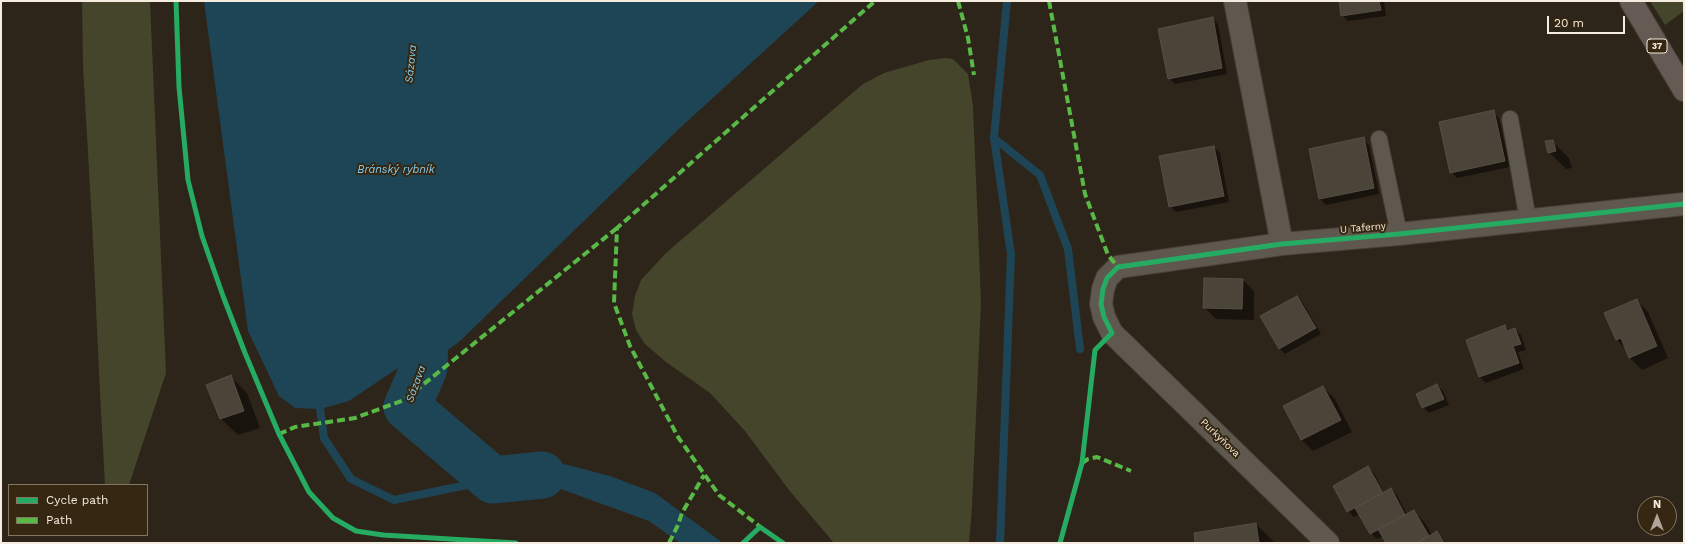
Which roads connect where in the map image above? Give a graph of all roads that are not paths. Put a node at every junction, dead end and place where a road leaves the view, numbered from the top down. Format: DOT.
graph roads {
  1 [pos="1235,1"];
  2 [pos="1631,1"];
  3 [pos="1684,90"];
  4 [pos="1510,119"];
  5 [pos="1379,139"];
  6 [pos="1684,204"];
  7 [pos="1528,220"];
  8 [pos="1399,234"];
  9 [pos="1282,244"];
  10 [pos="1112,333"];
  11 [pos="1328,543"];
  1 -- 9 [label="street"];
  2 -- 3 [label="main road, 37"];
  4 -- 7 [label="lane"];
  5 -- 8 [label="lane"];
  6 -- 7 [label="street, U Taferny"];
  7 -- 8 [label="street, U Taferny"];
  8 -- 9 [label="street, U Taferny"];
  9 -- 10 [label="street, U Taferny"];
  10 -- 11 [label="street, Purkyňova"];
}
